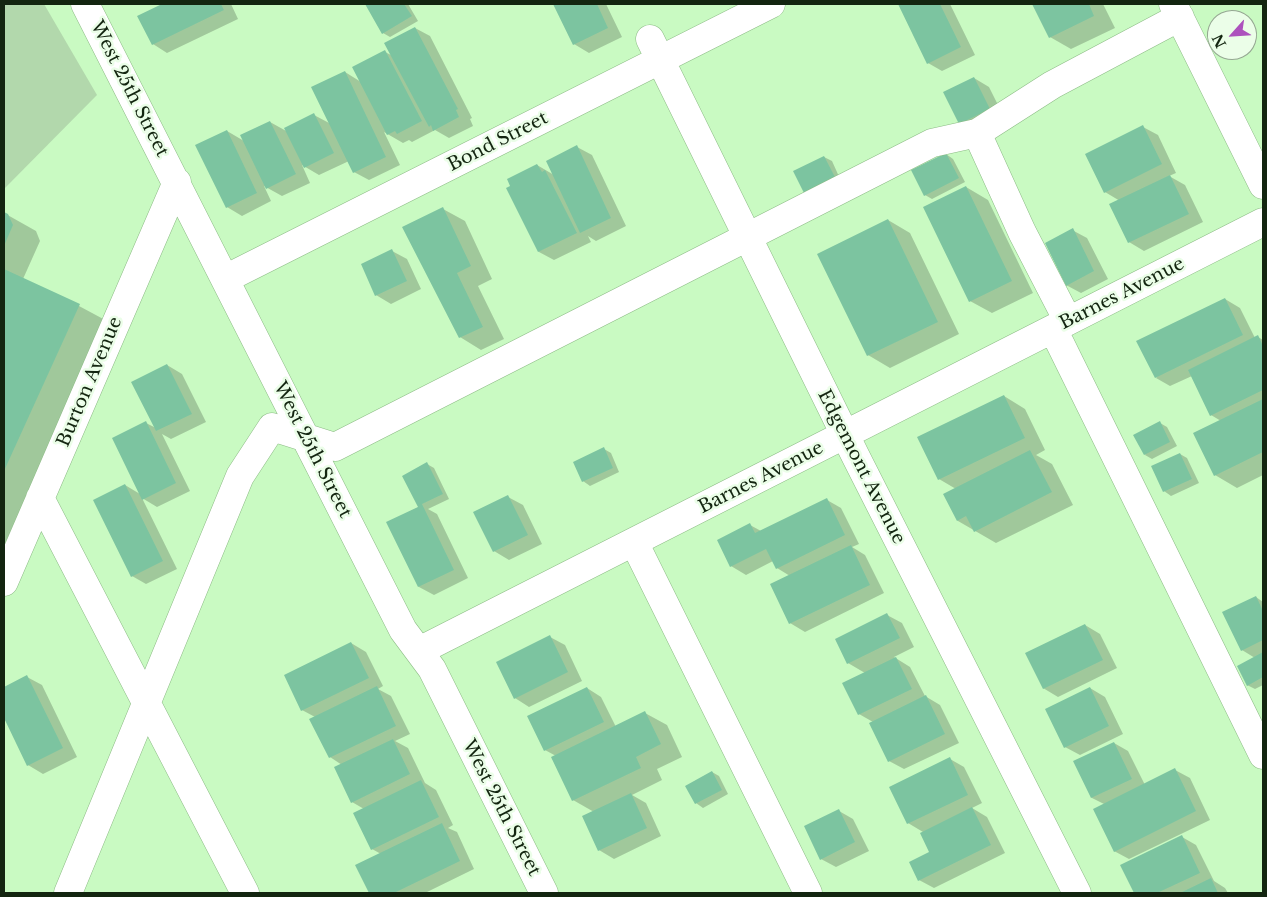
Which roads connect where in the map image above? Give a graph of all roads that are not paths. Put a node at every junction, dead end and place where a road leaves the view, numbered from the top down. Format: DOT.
graph roads {
  1 [pos="85,4"];
  2 [pos="770,4"];
  3 [pos="1177,10"];
  4 [pos="656,50"];
  5 [pos="977,133"];
  6 [pos="177,182"];
  7 [pos="1263,185"];
  8 [pos="1263,222"];
  9 [pos="746,236"];
  10 [pos="225,279"];
  11 [pos="1060,325"];
  12 [pos="845,435"];
  13 [pos="304,436"];
  14 [pos="40,498"];
  15 [pos="634,542"];
  16 [pos="4,582"];
  17 [pos="418,651"];
  18 [pos="147,702"];
  19 [pos="1263,755"];
  20 [pos="68,893"];
  21 [pos="245,893"];
  22 [pos="544,893"];
  23 [pos="808,893"];
  24 [pos="1077,893"];
  1 -- 6 [label="street, West 25th Street"];
  2 -- 4 [label="street, Bond Street"];
  3 -- 5 [label="street"];
  3 -- 7 [label="street"];
  4 -- 9 [label="street, Edgemont Avenue"];
  4 -- 10 [label="street, Bond Street"];
  5 -- 9 [label="street"];
  5 -- 11 [label="street"];
  6 -- 10 [label="street, West 25th Street"];
  6 -- 14 [label="street, Burton Avenue"];
  8 -- 11 [label="street, Barnes Avenue"];
  9 -- 12 [label="street, Edgemont Avenue"];
  9 -- 13 [label="street"];
  10 -- 13 [label="street, West 25th Street"];
  11 -- 12 [label="street, Barnes Avenue"];
  11 -- 19 [label="street"];
  12 -- 15 [label="street, Barnes Avenue"];
  12 -- 24 [label="street, Edgemont Avenue"];
  13 -- 17 [label="street, West 25th Street"];
  13 -- 18 [label="street"];
  14 -- 16 [label="street, Burton Avenue"];
  14 -- 18 [label="street"];
  15 -- 17 [label="street, Barnes Avenue"];
  15 -- 23 [label="street"];
  17 -- 22 [label="street, West 25th Street"];
  18 -- 20 [label="street"];
  18 -- 21 [label="street"];
}
